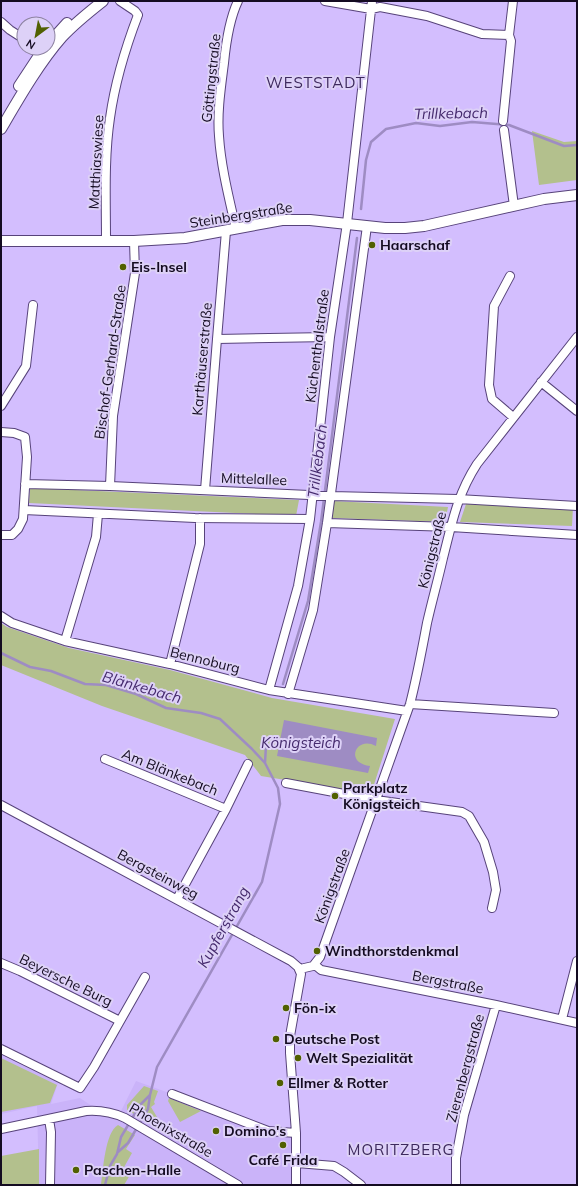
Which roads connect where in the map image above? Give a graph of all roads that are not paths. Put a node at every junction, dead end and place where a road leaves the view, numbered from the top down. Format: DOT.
graph roads {
  1 [pos="92,1"];
  2 [pos="103,1"];
  3 [pos="120,1"];
  4 [pos="238,1"];
  5 [pos="325,1"];
  6 [pos="512,1"];
  7 [pos="372,5"];
  8 [pos="1,22"];
  9 [pos="56,33"];
  10 [pos="16,34"];
  11 [pos="510,35"];
  12 [pos="56,42"];
  13 [pos="40,56"];
  14 [pos="40,56"];
  15 [pos="1,116"];
  16 [pos="503,121"];
  17 [pos="1,129"];
  18 [pos="504,130"];
  19 [pos="577,195"];
  20 [pos="514,206"];
  21 [pos="347,223"];
  22 [pos="367,226"];
  23 [pos="231,230"];
  24 [pos="106,240"];
  25 [pos="1,241"];
  26 [pos="134,241"];
  27 [pos="510,276"];
  28 [pos="33,305"];
  29 [pos="330,337"];
  30 [pos="577,337"];
  31 [pos="217,339"];
  32 [pos="541,382"];
  33 [pos="1,406"];
  34 [pos="577,411"];
  35 [pos="513,417"];
  36 [pos="1,432"];
  37 [pos="25,484"];
  38 [pos="110,486"];
  39 [pos="205,490"];
  40 [pos="312,495"];
  41 [pos="331,496"];
  42 [pos="458,499"];
  43 [pos="577,506"];
  44 [pos="24,510"];
  45 [pos="98,514"];
  46 [pos="200,518"];
  47 [pos="310,519"];
  48 [pos="327,523"];
  49 [pos="451,527"];
  50 [pos="1,535"];
  51 [pos="577,535"];
  52 [pos="1,616"];
  53 [pos="66,641"];
  54 [pos="170,664"];
  55 [pos="269,690"];
  56 [pos="288,694"];
  57 [pos="409,707"];
  58 [pos="554,713"];
  59 [pos="105,759"];
  60 [pos="248,764"];
  61 [pos="286,783"];
  62 [pos="376,800"];
  63 [pos="1,807"];
  64 [pos="226,809"];
  65 [pos="177,899"];
  66 [pos="492,908"];
  67 [pos="577,961"];
  68 [pos="1,963"];
  69 [pos="315,964"];
  70 [pos="300,969"];
  71 [pos="145,977"];
  72 [pos="496,1005"];
  73 [pos="562,1019"];
  74 [pos="120,1021"];
  75 [pos="577,1023"];
  76 [pos="1,1049"];
  77 [pos="172,1094"];
  78 [pos="49,1119"];
  79 [pos="1,1129"];
  80 [pos="296,1133"];
  81 [pos="297,1163"];
  82 [pos="50,1185"];
  83 [pos="238,1185"];
  84 [pos="296,1185"];
  85 [pos="361,1185"];
  86 [pos="456,1185"];
  1 -- 9 [label="main road"];
  2 -- 12 [label="main road"];
  3 -- 24 [label="street, Matthiaswiese"];
  4 -- 23 [label="street, Göttingstraße"];
  5 -- 7 [label="street"];
  6 -- 11 [label="street"];
  7 -- 11 [label="street"];
  7 -- 21 [label="street, Küchenthalstraße"];
  8 -- 10 [label="street"];
  11 -- 16 [label="street"];
  13 -- 15 [label="main road"];
  14 -- 17 [label="main road"];
  18 -- 20 [label="street"];
  19 -- 20 [label="main road, Steinbergstraße"];
  20 -- 22 [label="main road, Steinbergstraße"];
  21 -- 22 [label="main road, Steinbergstraße"];
  21 -- 23 [label="main road, Steinbergstraße"];
  21 -- 29 [label="street, Küchenthalstraße"];
  22 -- 41 [label="street"];
  23 -- 26 [label="main road, Steinbergstraße"];
  23 -- 31 [label="street, Karthäuserstraße"];
  24 -- 25 [label="main road, Steinbergstraße"];
  24 -- 26 [label="main road, Steinbergstraße"];
  26 -- 38 [label="street, Bischof-Gerhard-Straße"];
  27 -- 35 [label="street"];
  28 -- 33 [label="street"];
  29 -- 31 [label="street"];
  29 -- 40 [label="street, Küchenthalstraße"];
  30 -- 32 [label="street, Königstraße"];
  31 -- 39 [label="street, Karthäuserstraße"];
  32 -- 34 [label="street"];
  32 -- 35 [label="street, Königstraße"];
  35 -- 42 [label="street, Königstraße"];
  36 -- 37 [label="street"];
  37 -- 38 [label="street, Mittelallee"];
  37 -- 44 [label="street"];
  38 -- 39 [label="street, Mittelallee"];
  39 -- 40 [label="street, Mittelallee"];
  40 -- 41 [label="street, Mittelallee"];
  40 -- 47 [label="street, Küchenthalstraße"];
  41 -- 42 [label="street, Mittelallee"];
  41 -- 48 [label="street"];
  42 -- 43 [label="street, Mittelallee"];
  42 -- 49 [label="street, Königstraße"];
  44 -- 45 [label="street"];
  44 -- 50 [label="street"];
  45 -- 46 [label="street"];
  45 -- 53 [label="street"];
  46 -- 47 [label="street"];
  46 -- 54 [label="street"];
  47 -- 55 [label="street, Küchenthalstraße"];
  48 -- 49 [label="street"];
  48 -- 56 [label="street"];
  49 -- 51 [label="street"];
  49 -- 57 [label="street, Königstraße"];
  52 -- 53 [label="street, Bennoburg"];
  53 -- 54 [label="street, Bennoburg"];
  54 -- 55 [label="street, Bennoburg"];
  55 -- 56 [label="street, Bennoburg"];
  56 -- 57 [label="street, Bennoburg"];
  57 -- 58 [label="street, Bennoburg"];
  57 -- 62 [label="street, Königstraße"];
  59 -- 64 [label="street, Am Blänkebach"];
  60 -- 64 [label="street, Am Blänkebach"];
  61 -- 62 [label="street"];
  62 -- 66 [label="street"];
  62 -- 69 [label="street, Königstraße"];
  63 -- 65 [label="street, Bergsteinweg"];
  64 -- 65 [label="street, Am Blänkebach"];
  65 -- 70 [label="street, Bergsteinweg"];
  67 -- 73 [label="street"];
  68 -- 74 [label="street, Beyersche Burg"];
  69 -- 70 [label="street"];
  69 -- 72 [label="street, Bergstraße"];
  70 -- 80 [label="street"];
  71 -- 74 [label="street, Beyersche Burg"];
  72 -- 73 [label="street, Bergstraße"];
  72 -- 86 [label="street, Zierenbergstraße"];
  73 -- 75 [label="street, Bergstraße"];
  74 -- 76 [label="street, Beyersche Burg"];
  77 -- 80 [label="street"];
  78 -- 79 [label="street, Phoenixstraße"];
  78 -- 82 [label="street"];
  78 -- 83 [label="street, Phoenixstraße"];
  80 -- 81 [label="street"];
  81 -- 84 [label="street"];
  81 -- 85 [label="street"];
}
